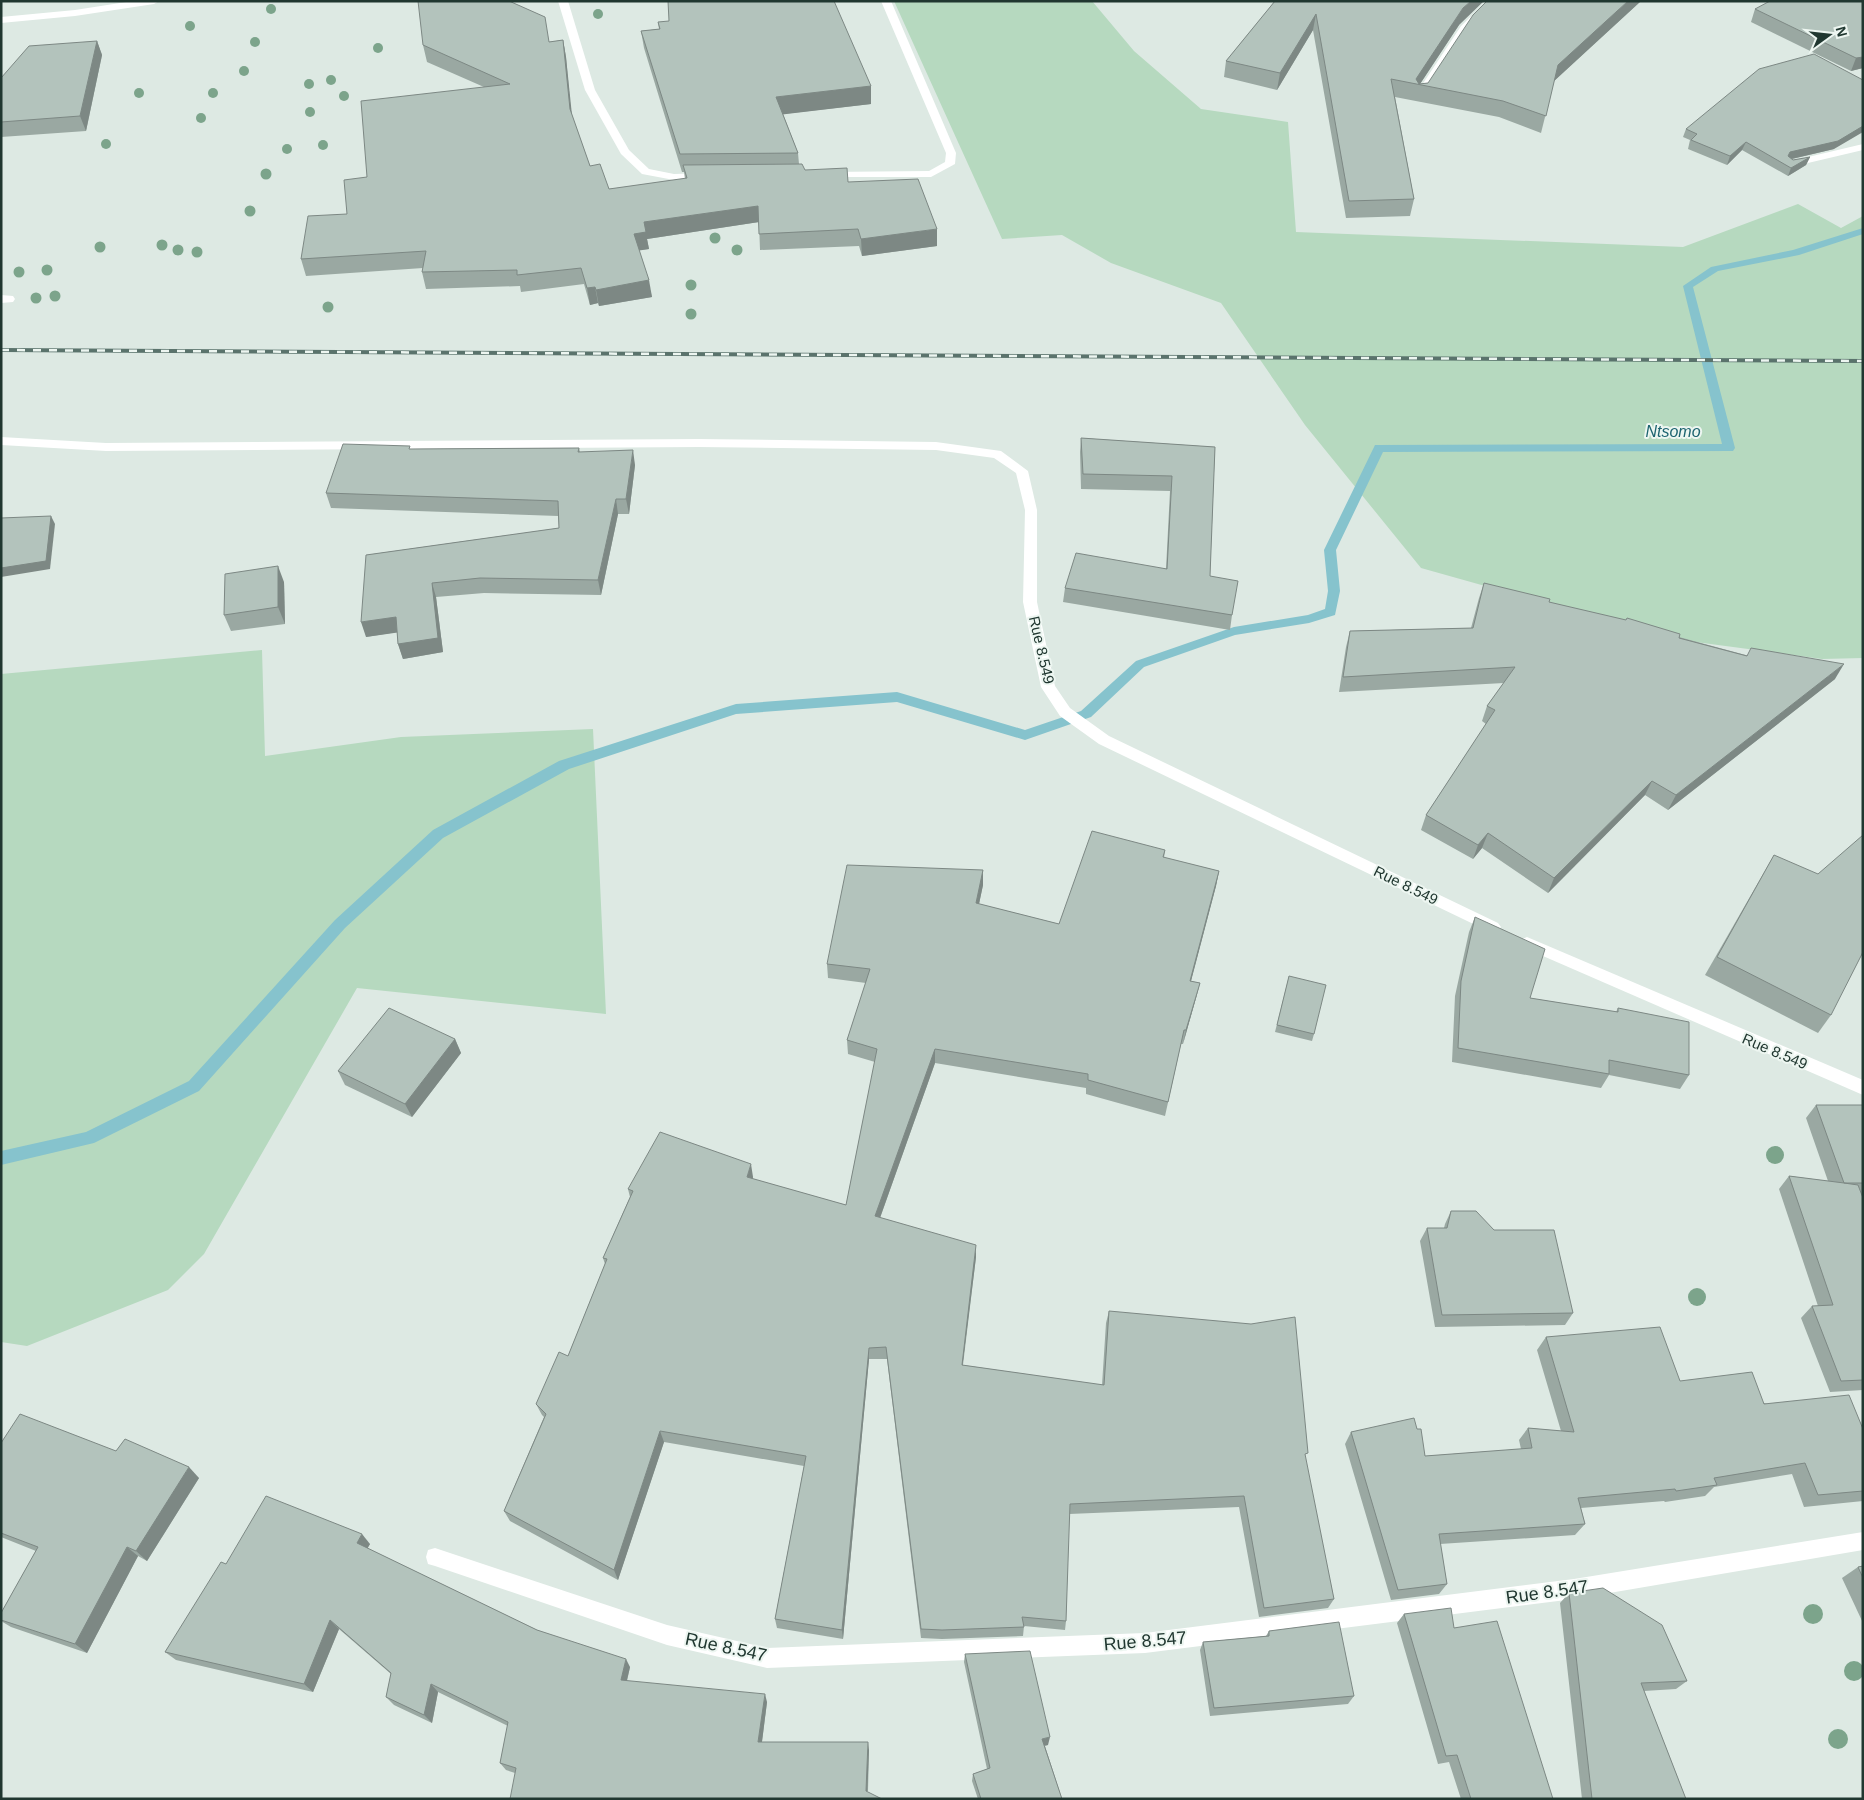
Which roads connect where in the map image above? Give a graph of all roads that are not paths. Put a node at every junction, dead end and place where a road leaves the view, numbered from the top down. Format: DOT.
graph roads {
  1 [pos="154,1"];
  2 [pos="563,1"];
  3 [pos="886,1"];
  4 [pos="1493,1"];
  5 [pos="1,20"];
  6 [pos="1419,96"];
  7 [pos="1863,147"];
  8 [pos="1791,164"];
  9 [pos="813,175"];
  10 [pos="714,176"];
  11 [pos="1,441"];
  12 [pos="1863,1088"];
  13 [pos="1863,1541"];
  14 [pos="435,1557"];
  1 -- 5 [label="street"];
  2 -- 10 [label="street"];
  3 -- 9 [label="street"];
  4 -- 6 [label="street"];
  7 -- 8 [label="street"];
  11 -- 12 [label="street, Rue 8.549"];
  13 -- 14 [label="street, Rue 8.547"];
}
